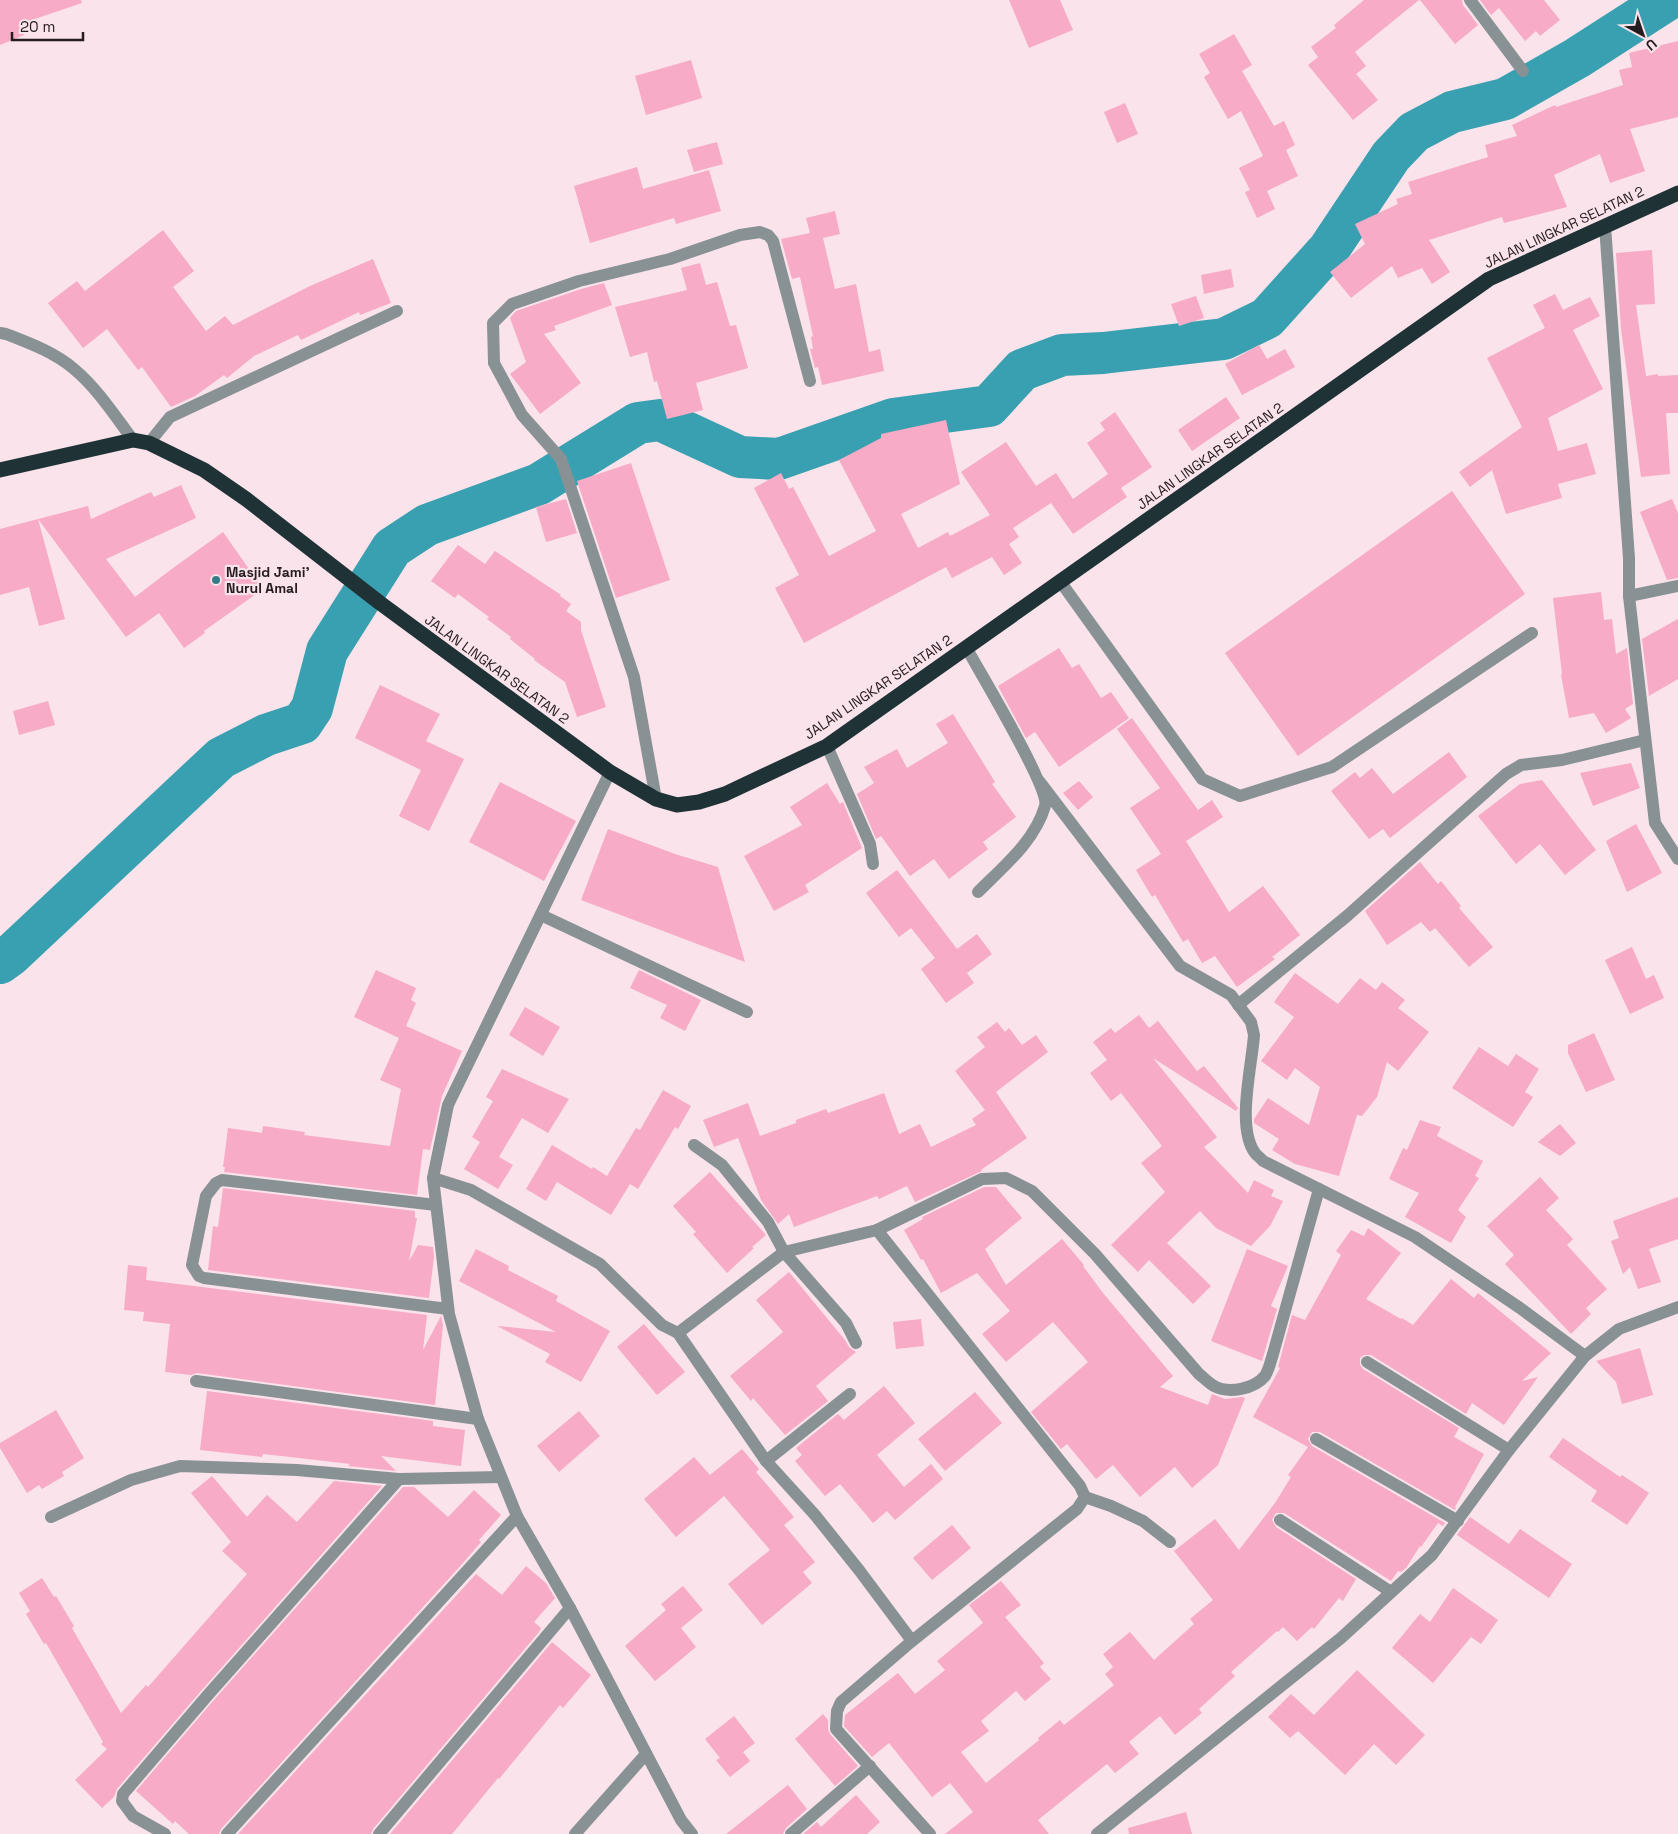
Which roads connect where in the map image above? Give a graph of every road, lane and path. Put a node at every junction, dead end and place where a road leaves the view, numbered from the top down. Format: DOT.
graph roads {
  1 [pos="1470,0"];
  2 [pos="1523,71"];
  3 [pos="1678,193"];
  4 [pos="1605,226"];
  5 [pos="397,311"];
  6 [pos="0,333"];
  7 [pos="810,381"];
  8 [pos="132,440"];
  9 [pos="149,443"];
  10 [pos="0,470"];
  11 [pos="1060,581"];
  12 [pos="1678,586"];
  13 [pos="1628,596"];
  14 [pos="1532,633"];
  15 [pos="966,648"];
  16 [pos="1645,740"];
  17 [pos="827,746"];
  18 [pos="610,772"];
  19 [pos="1039,781"];
  20 [pos="656,799"];
  21 [pos="1678,859"];
  22 [pos="873,864"];
  23 [pos="978,892"];
  24 [pos="541,915"];
  25 [pos="1238,1005"];
  26 [pos="747,1012"];
  27 [pos="694,1144"];
  28 [pos="433,1178"];
  29 [pos="1319,1188"];
  30 [pos="436,1206"];
  31 [pos="877,1230"];
  32 [pos="784,1252"];
  33 [pos="1678,1307"];
  34 [pos="448,1308"];
  35 [pos="678,1333"];
  36 [pos="856,1343"];
  37 [pos="1585,1356"];
  38 [pos="1367,1362"];
  39 [pos="196,1381"];
  40 [pos="850,1394"];
  41 [pos="478,1419"];
  42 [pos="1316,1439"];
  43 [pos="1509,1450"];
  44 [pos="766,1462"];
  45 [pos="501,1477"];
  46 [pos="399,1479"];
  47 [pos="1085,1497"];
  48 [pos="517,1516"];
  49 [pos="51,1517"];
  50 [pos="1280,1520"];
  51 [pos="1458,1521"];
  52 [pos="1170,1542"];
  53 [pos="1391,1592"];
  54 [pos="570,1608"];
  55 [pos="912,1641"];
  56 [pos="646,1754"];
  57 [pos="870,1766"];
  58 [pos="165,1834"];
  59 [pos="227,1834"];
  60 [pos="379,1834"];
  61 [pos="575,1834"];
  62 [pos="692,1834"];
  63 [pos="791,1834"];
  64 [pos="930,1834"];
  65 [pos="1097,1834"];
  1 -- 2 [label="street"];
  3 -- 4 [label="highway, JALAN LINGKAR SELATAN 2"];
  4 -- 11 [label="highway, JALAN LINGKAR SELATAN 2"];
  4 -- 13 [label="street"];
  5 -- 9 [label="street"];
  6 -- 8 [label="street"];
  7 -- 20 [label="street"];
  8 -- 9 [label="highway, JALAN LINGKAR SELATAN 2"];
  8 -- 10 [label="highway, JALAN LINGKAR SELATAN 2"];
  9 -- 18 [label="highway, JALAN LINGKAR SELATAN 2"];
  11 -- 14 [label="street"];
  11 -- 15 [label="highway, JALAN LINGKAR SELATAN 2"];
  12 -- 13 [label="street"];
  13 -- 16 [label="street"];
  15 -- 17 [label="highway, JALAN LINGKAR SELATAN 2"];
  15 -- 19 [label="street"];
  16 -- 21 [label="street"];
  16 -- 25 [label="street"];
  17 -- 20 [label="highway, JALAN LINGKAR SELATAN 2"];
  17 -- 22 [label="street"];
  18 -- 20 [label="highway, JALAN LINGKAR SELATAN 2"];
  18 -- 24 [label="street"];
  19 -- 23 [label="street"];
  19 -- 25 [label="street"];
  24 -- 26 [label="street"];
  24 -- 28 [label="street"];
  25 -- 29 [label="street"];
  27 -- 32 [label="street"];
  28 -- 30 [label="street"];
  28 -- 35 [label="street"];
  29 -- 31 [label="street"];
  29 -- 37 [label="street"];
  30 -- 34 [label="street"];
  30 -- 34 [label="street"];
  31 -- 32 [label="street"];
  31 -- 47 [label="street"];
  32 -- 35 [label="street"];
  32 -- 36 [label="street"];
  33 -- 37 [label="street"];
  34 -- 41 [label="street"];
  35 -- 44 [label="street"];
  37 -- 43 [label="street"];
  38 -- 43 [label="street"];
  39 -- 41 [label="street"];
  40 -- 44 [label="street"];
  41 -- 45 [label="street"];
  42 -- 51 [label="street"];
  43 -- 51 [label="street"];
  44 -- 55 [label="street"];
  45 -- 46 [label="street"];
  45 -- 48 [label="street"];
  46 -- 49 [label="street"];
  46 -- 58 [label="street"];
  47 -- 52 [label="street"];
  47 -- 55 [label="street"];
  48 -- 54 [label="street"];
  48 -- 59 [label="street"];
  50 -- 53 [label="street"];
  51 -- 53 [label="street"];
  53 -- 65 [label="street"];
  54 -- 56 [label="street"];
  54 -- 60 [label="street"];
  55 -- 57 [label="street"];
  56 -- 61 [label="street"];
  56 -- 62 [label="street"];
  57 -- 63 [label="street"];
  57 -- 64 [label="street"];
}
